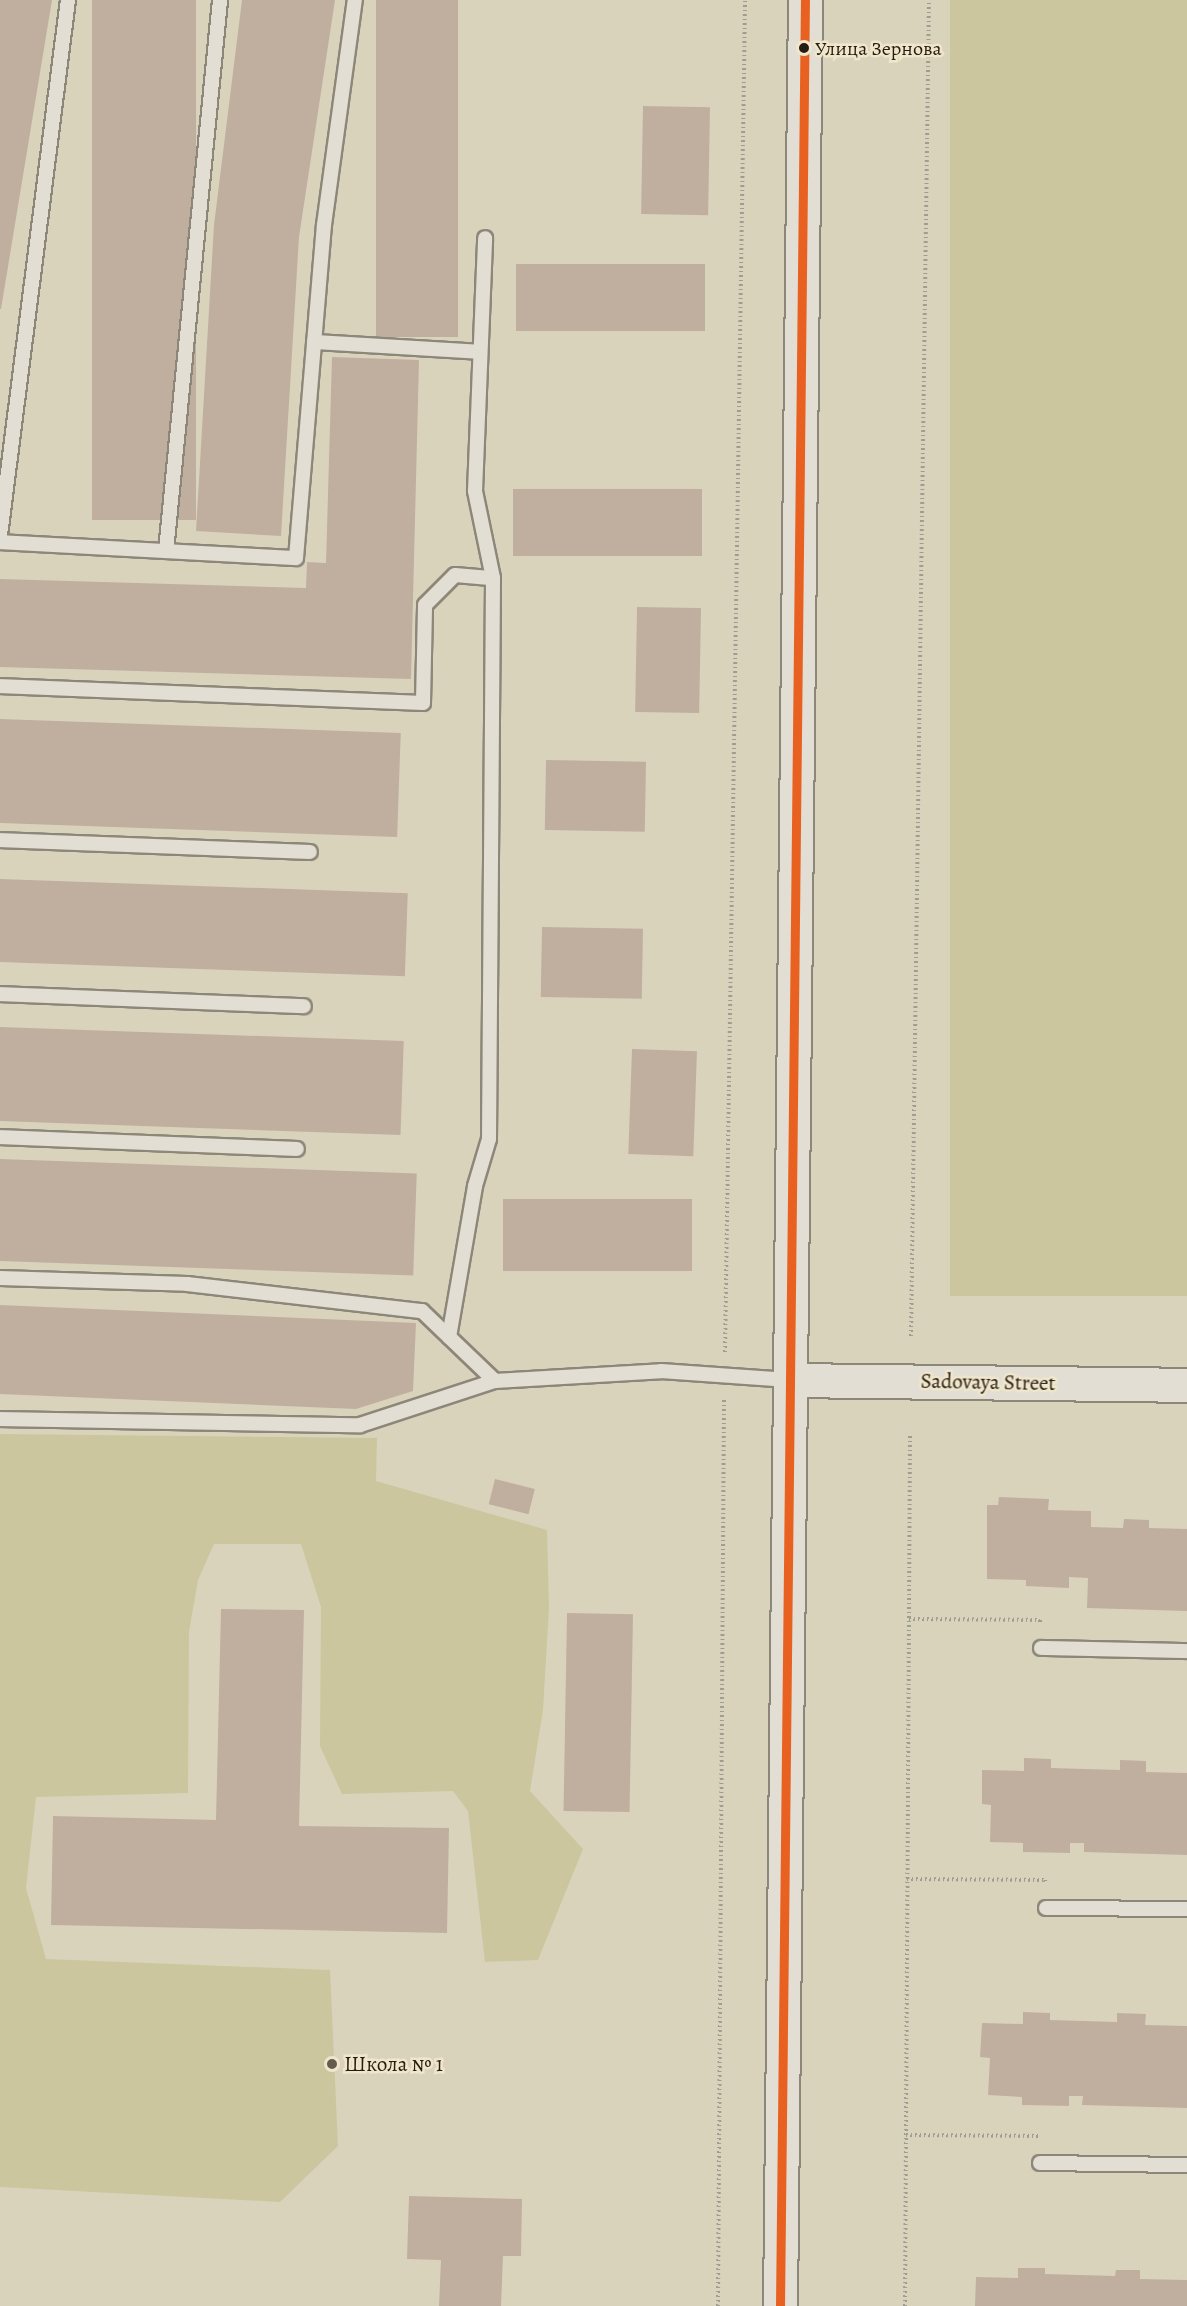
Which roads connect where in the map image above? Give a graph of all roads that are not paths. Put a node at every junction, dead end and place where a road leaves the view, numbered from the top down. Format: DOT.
graph roads {
  1 [pos="68,0"];
  2 [pos="220,0"];
  3 [pos="356,0"];
  4 [pos="806,0"];
  5 [pos="485,238"];
  6 [pos="314,342"];
  7 [pos="480,352"];
  8 [pos="0,535"];
  9 [pos="0,542"];
  10 [pos="166,551"];
  11 [pos="493,578"];
  12 [pos="0,686"];
  13 [pos="0,840"];
  14 [pos="310,852"];
  15 [pos="0,994"];
  16 [pos="304,1006"];
  17 [pos="0,1137"];
  18 [pos="297,1149"];
  19 [pos="0,1278"];
  20 [pos="449,1336"];
  21 [pos="789,1380"];
  22 [pos="495,1381"];
  23 [pos="1187,1386"];
  24 [pos="0,1419"];
  25 [pos="1041,1648"];
  26 [pos="1187,1651"];
  27 [pos="1046,1908"];
  28 [pos="1187,1909"];
  29 [pos="1040,2163"];
  30 [pos="1187,2165"];
  31 [pos="780,2306"];
  1 -- 8 [label="lane"];
  2 -- 10 [label="lane"];
  3 -- 6 [label="lane"];
  4 -- 21 [label="main road"];
  5 -- 7 [label="lane"];
  6 -- 7 [label="lane"];
  6 -- 10 [label="lane"];
  7 -- 11 [label="lane"];
  9 -- 10 [label="lane"];
  11 -- 12 [label="lane"];
  11 -- 20 [label="lane"];
  13 -- 14 [label="lane"];
  15 -- 16 [label="lane"];
  17 -- 18 [label="lane"];
  19 -- 20 [label="lane"];
  20 -- 22 [label="lane"];
  21 -- 22 [label="lane"];
  21 -- 23 [label="main road, Sadovaya Street"];
  21 -- 31 [label="main road"];
  22 -- 24 [label="lane"];
  25 -- 26 [label="lane"];
  27 -- 28 [label="lane"];
  29 -- 30 [label="lane"];
}
